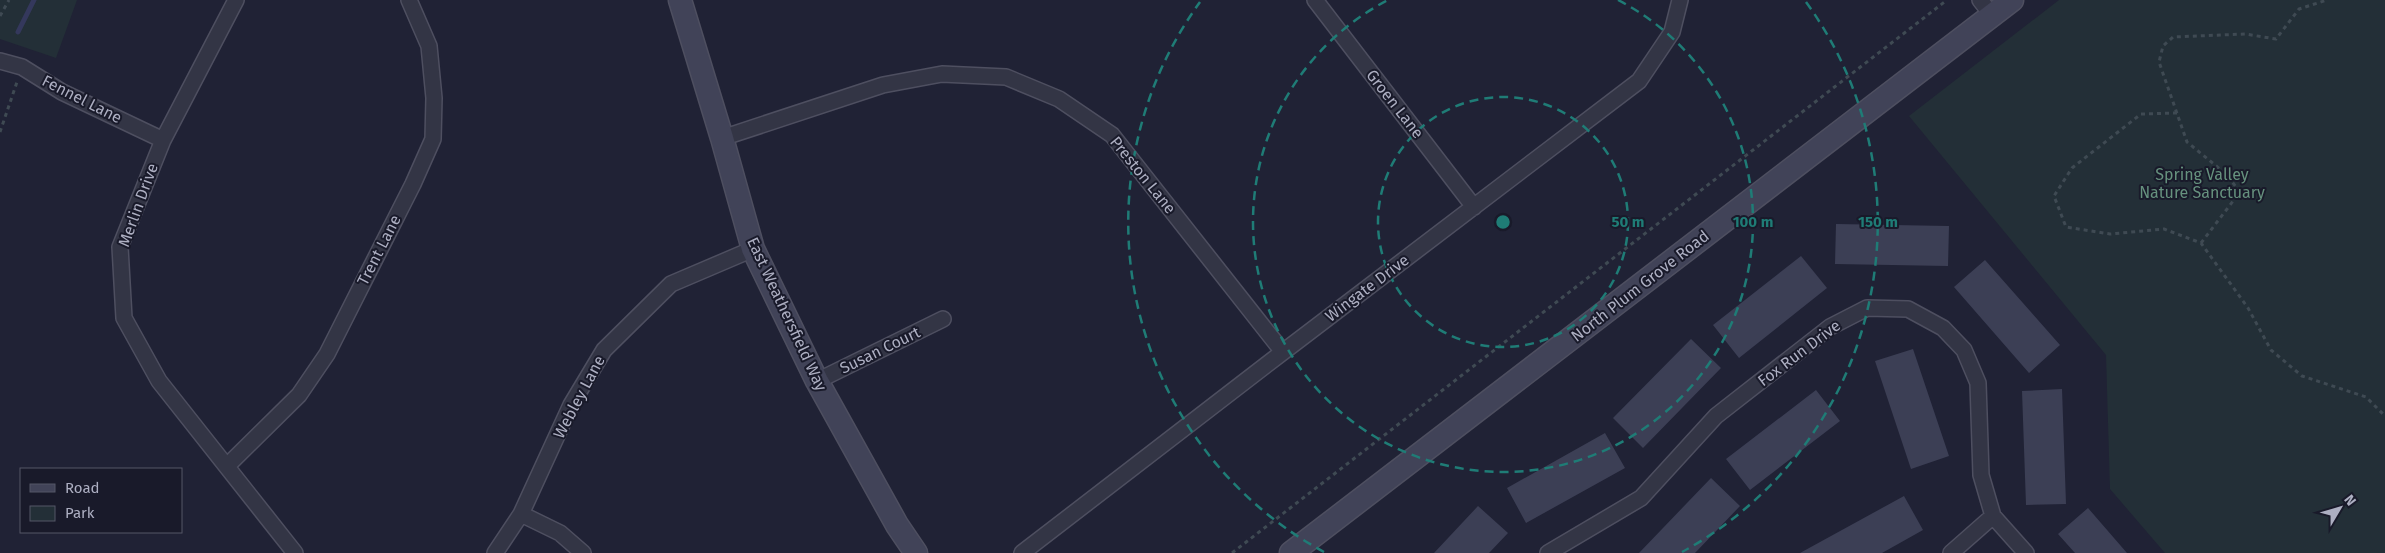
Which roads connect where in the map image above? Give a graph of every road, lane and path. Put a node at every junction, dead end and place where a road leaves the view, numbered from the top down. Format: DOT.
graph roads {
  1 [pos="9,0"];
  2 [pos="236,0"];
  3 [pos="409,0"];
  4 [pos="680,0"];
  5 [pos="1315,0"];
  6 [pos="1680,0"];
  7 [pos="1947,0"];
  8 [pos="2012,0"];
  9 [pos="2327,0"];
  10 [pos="1986,8"];
  11 [pos="0,16"];
  12 [pos="0,61"];
  13 [pos="22,67"];
  14 [pos="2177,114"];
  15 [pos="0,132"];
  16 [pos="722,138"];
  17 [pos="163,140"];
  18 [pos="1474,207"];
  19 [pos="2201,243"];
  20 [pos="753,248"];
  21 [pos="943,319"];
  22 [pos="1283,352"];
  23 [pos="817,381"];
  24 [pos="2385,416"];
  25 [pos="227,466"];
  26 [pos="521,514"];
  27 [pos="1993,516"];
  28 [pos="1300,551"];
  29 [pos="295,553"];
  30 [pos="495,553"];
  31 [pos="583,553"];
  32 [pos="916,553"];
  33 [pos="1022,553"];
  34 [pos="1232,553"];
  35 [pos="1548,553"];
  36 [pos="1951,553"];
  37 [pos="2026,553"];
  1 -- 11 [label="path"];
  2 -- 17 [label="street, Merlin Drive"];
  3 -- 25 [label="street, Trent Lane"];
  4 -- 16 [label="street, East Weathersfield Way"];
  5 -- 18 [label="street, Groen Lane"];
  6 -- 18 [label="street, Wingate Drive"];
  7 -- 34 [label="path"];
  8 -- 10 [label="street, North Plum Grove Road"];
  9 -- 14 [label="path"];
  10 -- 28 [label="street, North Plum Grove Road"];
  12 -- 13 [label="street, Fennel Lane"];
  13 -- 15 [label="path"];
  13 -- 17 [label="street, Fennel Lane"];
  14 -- 19 [label="path"];
  14 -- 19 [label="path"];
  16 -- 20 [label="street, East Weathersfield Way"];
  16 -- 22 [label="street, Preston Lane"];
  17 -- 25 [label="street, Merlin Drive"];
  18 -- 22 [label="street, Wingate Drive"];
  19 -- 24 [label="path"];
  20 -- 23 [label="street, East Weathersfield Way"];
  20 -- 26 [label="street, Webley Lane"];
  21 -- 23 [label="street, Susan Court"];
  22 -- 33 [label="street, Wingate Drive"];
  23 -- 32 [label="street, East Weathersfield Way"];
  25 -- 29 [label="street, Merlin Drive"];
  26 -- 30 [label="street, Webley Lane"];
  26 -- 31 [label="street"];
  27 -- 35 [label="street, Fox Run Drive"];
  27 -- 36 [label="street"];
  27 -- 37 [label="street, Fox Run Drive"];
}
